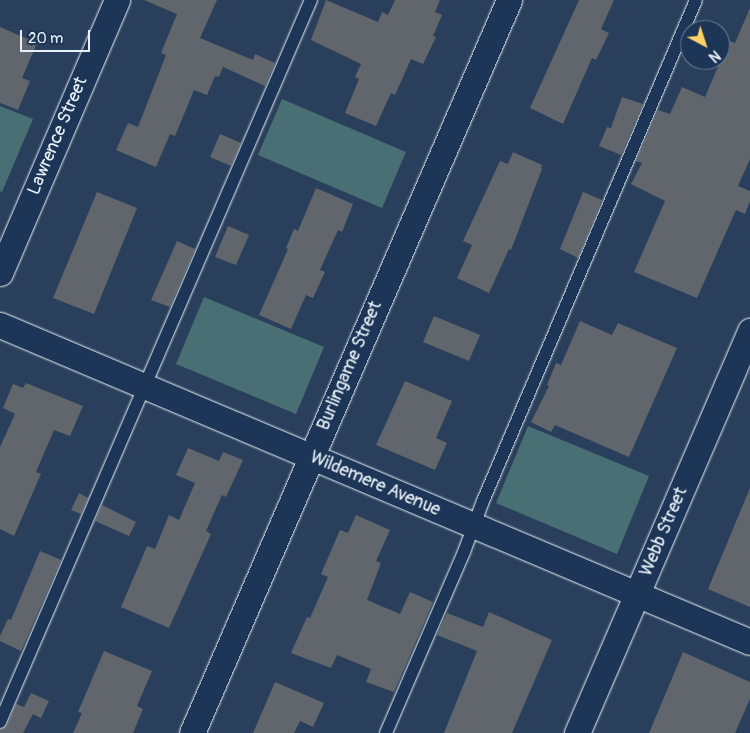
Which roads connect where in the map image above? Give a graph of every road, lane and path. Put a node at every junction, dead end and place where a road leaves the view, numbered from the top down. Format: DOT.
graph roads {
  1 [pos="117,0"];
  2 [pos="311,0"];
  3 [pos="509,0"];
  4 [pos="696,0"];
  5 [pos="0,273"];
  6 [pos="0,325"];
  7 [pos="750,331"];
  8 [pos="145,388"];
  9 [pos="311,458"];
  10 [pos="473,526"];
  11 [pos="637,594"];
  12 [pos="750,642"];
  13 [pos="0,722"];
  14 [pos="192,733"];
  15 [pos="386,733"];
  16 [pos="577,733"];
  1 -- 5 [label="street, Lawrence Street"];
  2 -- 8 [label="lane"];
  3 -- 9 [label="street, Burlingame Street"];
  4 -- 10 [label="lane"];
  6 -- 8 [label="street, Wildemere Avenue"];
  7 -- 11 [label="street, Webb Street"];
  8 -- 9 [label="street, Wildemere Avenue"];
  8 -- 13 [label="lane"];
  9 -- 10 [label="street, Wildemere Avenue"];
  9 -- 14 [label="street, Burlingame Street"];
  10 -- 11 [label="street, Wildemere Avenue"];
  10 -- 15 [label="lane"];
  11 -- 12 [label="street, Wildemere Avenue"];
  11 -- 16 [label="street, Webb Street"];
}
